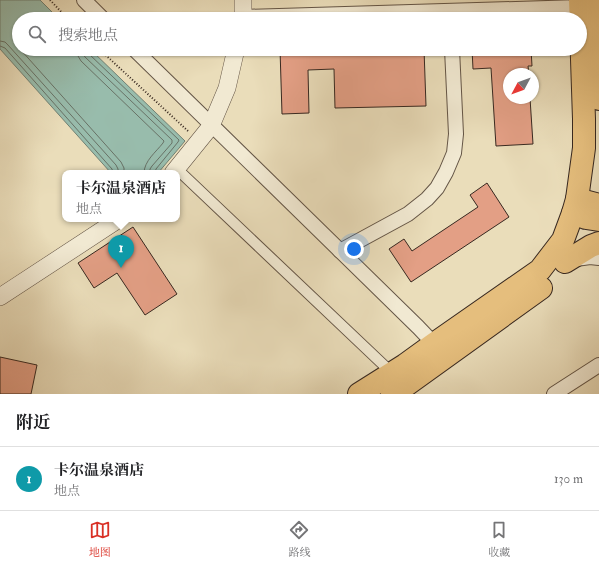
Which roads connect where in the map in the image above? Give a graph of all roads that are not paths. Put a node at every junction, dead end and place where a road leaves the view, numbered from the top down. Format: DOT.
graph roads {
  1 [pos="84,0"];
  2 [pos="243,0"];
  3 [pos="585,2"];
  4 [pos="96,12"];
  5 [pos="243,12"];
  6 [pos="481,12"];
  7 [pos="585,12"];
  8 [pos="586,12"];
  9 [pos="587,16"];
  10 [pos="141,56"];
  11 [pos="234,56"];
  12 [pos="452,56"];
  13 [pos="585,56"];
  14 [pos="599,99"];
  15 [pos="599,112"];
  16 [pos="212,126"];
  17 [pos="598,157"];
  18 [pos="176,170"];
  19 [pos="180,176"];
  20 [pos="587,209"];
  21 [pos="114,222"];
  22 [pos="340,251"];
  23 [pos="596,252"];
  24 [pos="565,262"];
  25 [pos="540,270"];
  26 [pos="599,270"];
  27 [pos="0,297"];
  28 [pos="440,350"];
  29 [pos="599,365"];
  30 [pos="392,384"];
  31 [pos="359,394"];
  32 [pos="554,394"];
  1 -- 4 [label="street"];
  2 -- 5 [label="street"];
  3 -- 6 [label="street"];
  3 -- 7 [label="main road"];
  3 -- 8 [label="main road"];
  9 -- 14 [label="main road"];
  10 -- 16 [label="street"];
  11 -- 16 [label="street"];
  12 -- 22 [label="street"];
  13 -- 20 [label="main road"];
  15 -- 17 [label="main road"];
  16 -- 18 [label="street"];
  16 -- 22 [label="street"];
  17 -- 20 [label="main road"];
  19 -- 30 [label="street"];
  20 -- 24 [label="main road"];
  20 -- 25 [label="main road"];
  21 -- 27 [label="street"];
  22 -- 28 [label="street"];
  23 -- 24 [label="main road"];
  23 -- 26 [label="street"];
  24 -- 25 [label="street"];
  24 -- 28 [label="main road"];
  25 -- 28 [label="main road"];
  28 -- 30 [label="main road"];
  29 -- 32 [label="street"];
  30 -- 31 [label="main road"];
}
